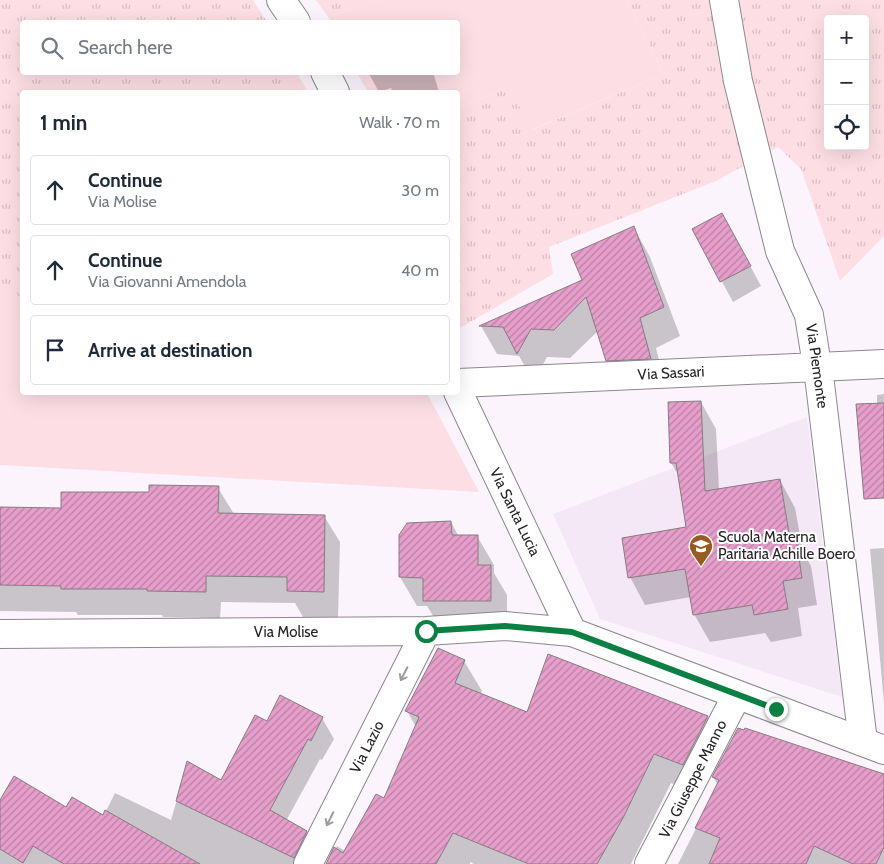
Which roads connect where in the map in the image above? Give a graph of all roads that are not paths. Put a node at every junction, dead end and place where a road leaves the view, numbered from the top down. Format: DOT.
graph roads {
  1 [pos="281,0"];
  2 [pos="724,0"];
  3 [pos="295,20"];
  4 [pos="326,75"];
  5 [pos="334,90"];
  6 [pos="884,364"];
  7 [pos="818,366"];
  8 [pos="460,383"];
  9 [pos="459,395"];
  10 [pos="426,631"];
  11 [pos="572,632"];
  12 [pos="0,634"];
  13 [pos="737,695"];
  14 [pos="873,746"];
  15 [pos="308,864"];
  16 [pos="649,864"];
  1 -- 3 [label="street"];
  2 -- 7 [label="street, Via Piemonte"];
  4 -- 5 [label="street"];
  6 -- 7 [label="street, Via Sassari"];
  7 -- 8 [label="street, Via Sassari"];
  7 -- 14 [label="street, Via Piemonte"];
  9 -- 11 [label="street, Via Santa Lucia"];
  10 -- 11 [label="street, Via Molise"];
  10 -- 12 [label="street, Via Molise"];
  10 -- 15 [label="street, Via Lazio, one-way"];
  11 -- 13 [label="street, Via Molise"];
  13 -- 14 [label="street, Via Molise"];
  13 -- 16 [label="street, Via Giuseppe Manno"];
}
